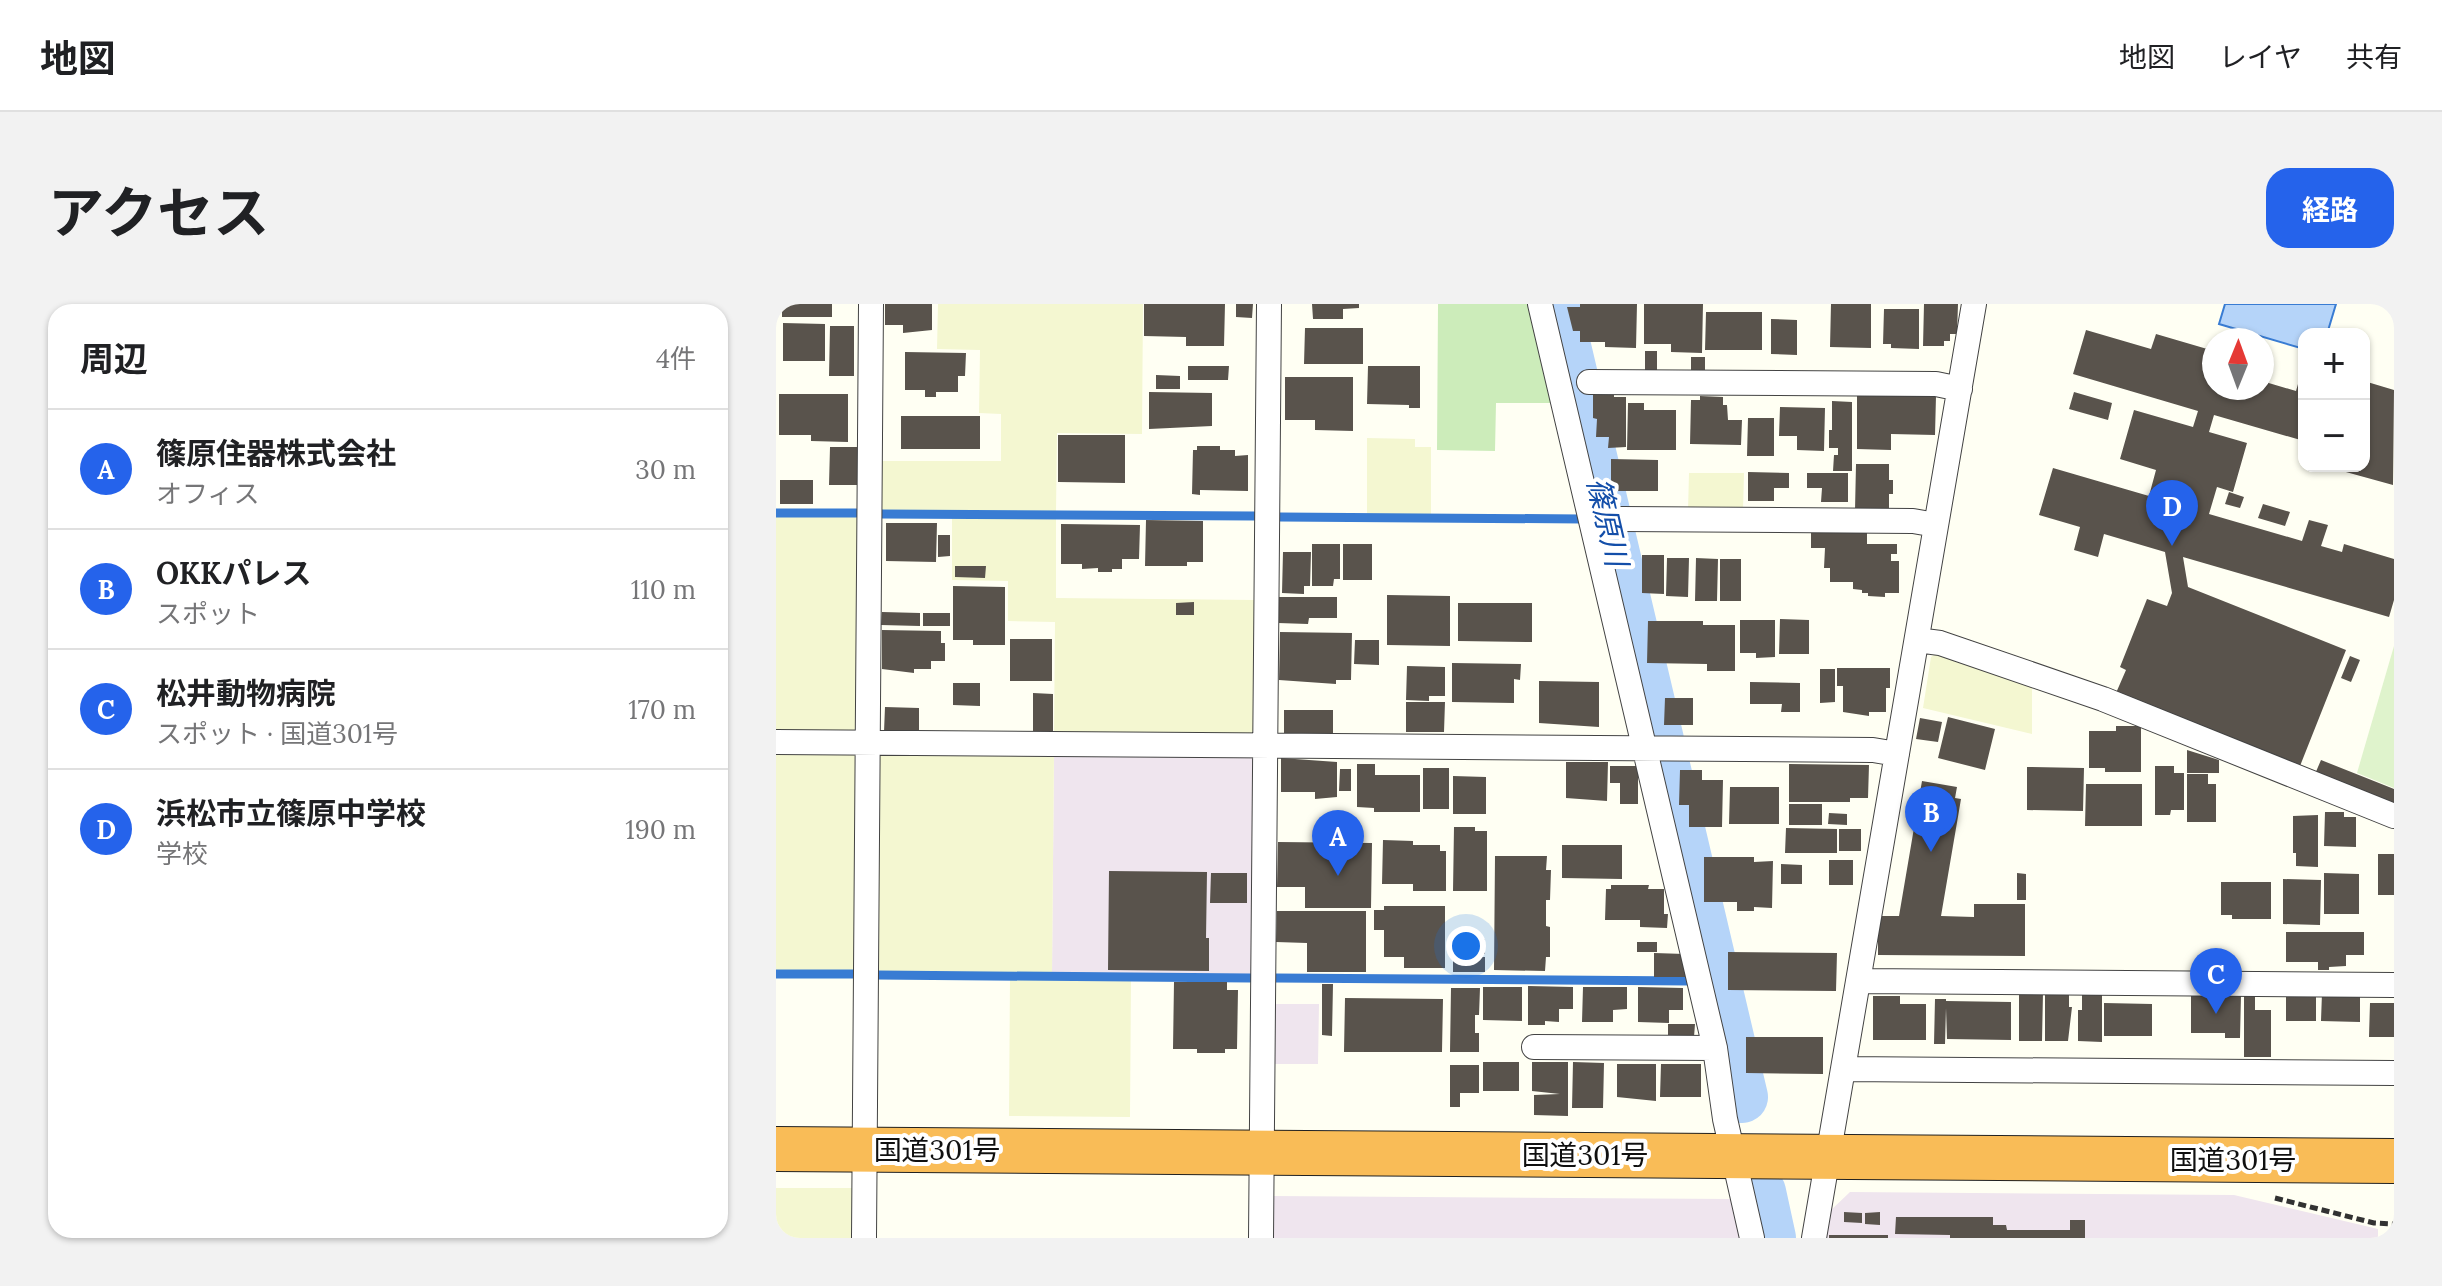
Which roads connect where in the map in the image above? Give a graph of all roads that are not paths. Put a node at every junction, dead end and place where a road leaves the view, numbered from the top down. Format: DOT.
graph roads {
  1 [pos="871,304"];
  2 [pos="1269,304"];
  3 [pos="1540,304"];
  4 [pos="1974,304"];
  5 [pos="1589,382"];
  6 [pos="1960,389"];
  7 [pos="1621,519"];
  8 [pos="1936,525"];
  9 [pos="1917,640"];
  10 [pos="776,742"];
  11 [pos="867,742"];
  12 [pos="1265,746"];
  13 [pos="1645,748"];
  14 [pos="1897,754"];
  15 [pos="2394,816"];
  16 [pos="1858,981"];
  17 [pos="2394,985"];
  18 [pos="1534,1047"];
  19 [pos="1715,1048"];
  20 [pos="1843,1069"];
  21 [pos="2394,1073"];
  22 [pos="776,1149"];
  23 [pos="864,1149"];
  24 [pos="1262,1152"];
  25 [pos="1733,1156"];
  26 [pos="1827,1157"];
  27 [pos="2394,1161"];
  28 [pos="864,1238"];
  29 [pos="1261,1238"];
  30 [pos="1752,1238"];
  31 [pos="1814,1238"];
  1 -- 11 [label="street"];
  2 -- 12 [label="street"];
  3 -- 13 [label="street"];
  4 -- 6 [label="street"];
  5 -- 6 [label="street"];
  6 -- 8 [label="street"];
  7 -- 8 [label="street"];
  8 -- 9 [label="street"];
  9 -- 14 [label="street"];
  9 -- 15 [label="street"];
  10 -- 11 [label="street"];
  11 -- 12 [label="street"];
  11 -- 23 [label="street"];
  12 -- 13 [label="street"];
  12 -- 24 [label="street"];
  13 -- 14 [label="street"];
  13 -- 19 [label="street"];
  14 -- 16 [label="street"];
  16 -- 17 [label="street"];
  16 -- 20 [label="street"];
  18 -- 19 [label="street"];
  19 -- 25 [label="street"];
  20 -- 21 [label="street"];
  20 -- 26 [label="street"];
  22 -- 23 [label="highway, 国道301号"];
  23 -- 24 [label="highway, 国道301号"];
  23 -- 28 [label="street"];
  24 -- 25 [label="highway, 国道301号"];
  24 -- 29 [label="street"];
  25 -- 26 [label="highway, 国道301号"];
  25 -- 30 [label="street"];
  26 -- 27 [label="highway, 国道301号"];
  26 -- 31 [label="street"];
}
